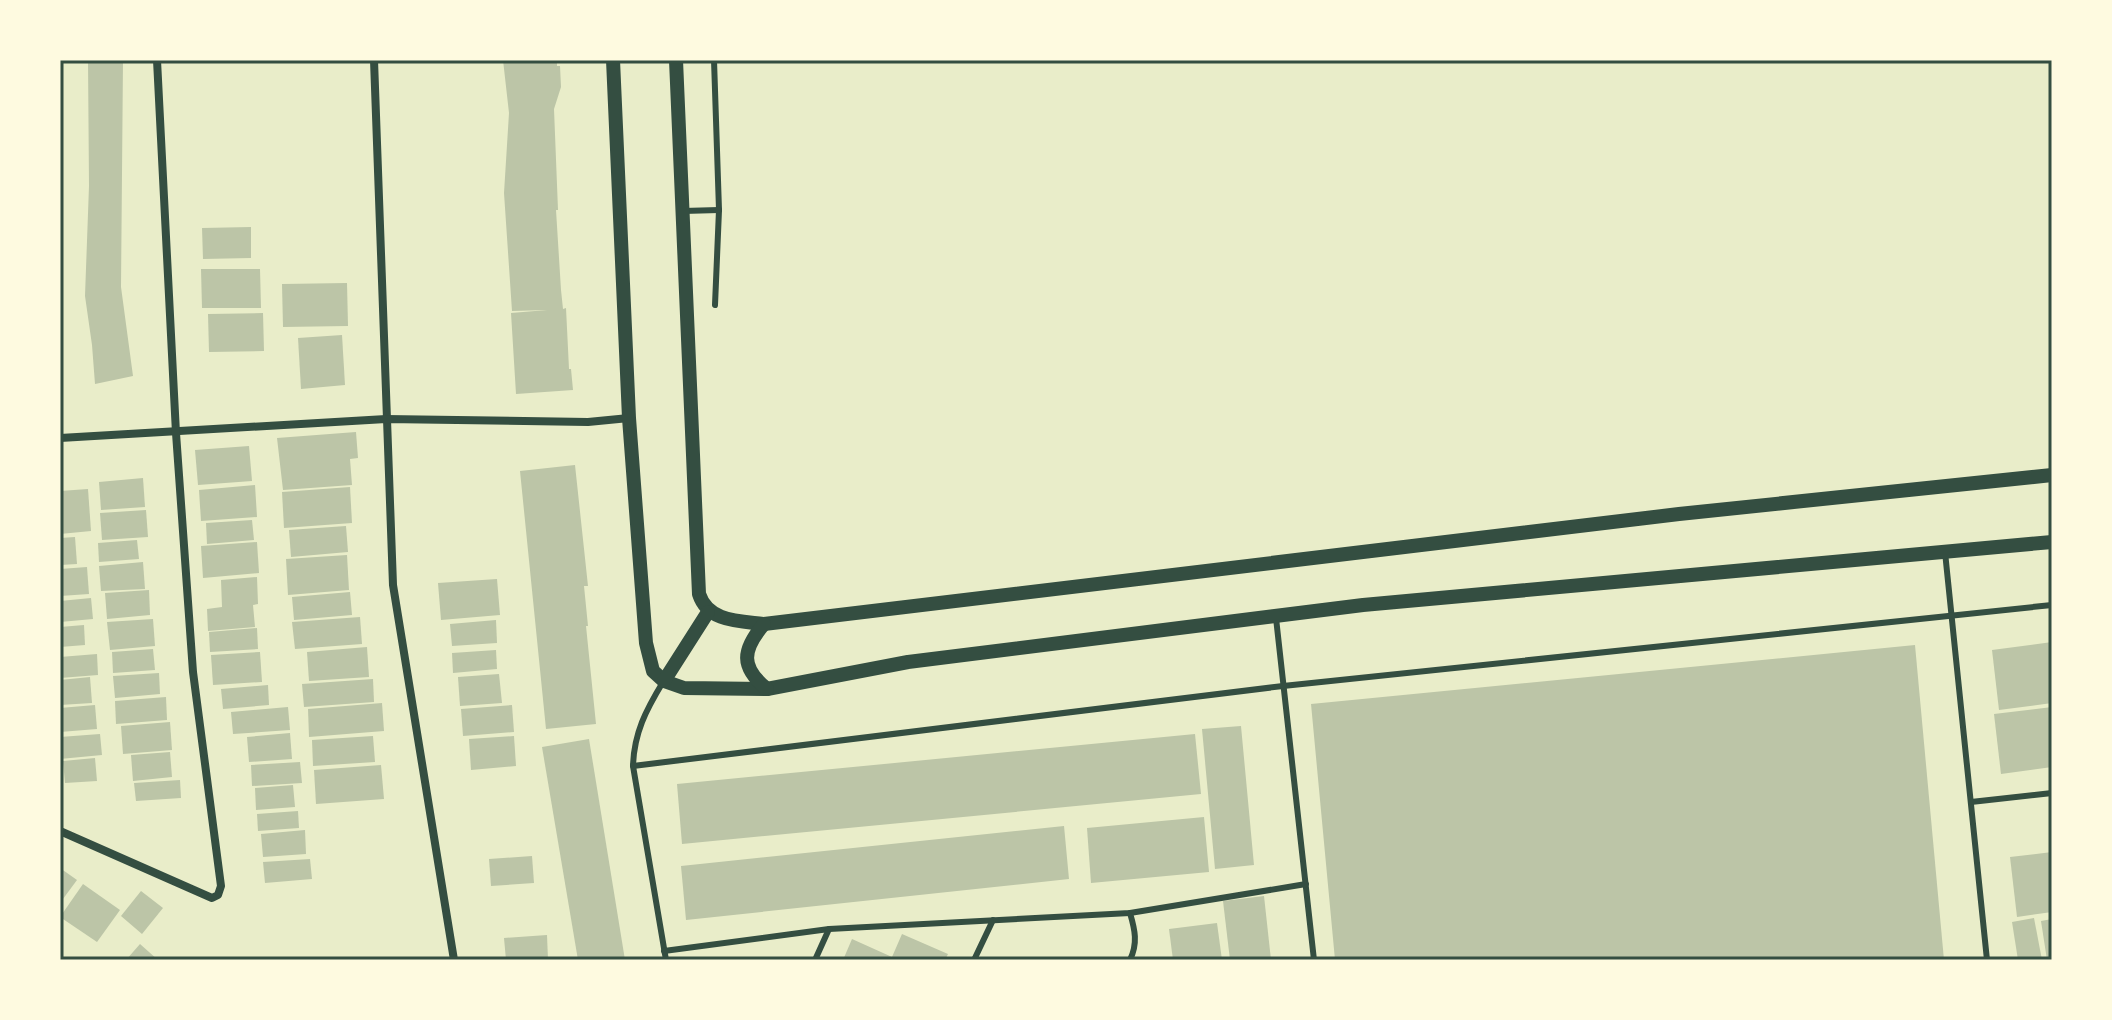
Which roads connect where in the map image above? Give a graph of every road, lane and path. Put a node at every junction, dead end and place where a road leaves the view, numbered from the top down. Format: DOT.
graph roads {
  1 [pos="157,60"];
  2 [pos="374,60"];
  3 [pos="613,60"];
  4 [pos="676,60"];
  5 [pos="714,60"];
  6 [pos="719,210"];
  7 [pos="683,211"];
  8 [pos="715,305"];
  9 [pos="629,418"];
  10 [pos="386,419"];
  11 [pos="176,433"];
  12 [pos="60,438"];
  13 [pos="2052,475"];
  14 [pos="2052,542"];
  15 [pos="1945,552"];
  16 [pos="2052,605"];
  17 [pos="708,612"];
  18 [pos="1276,616"];
  19 [pos="1951,617"];
  20 [pos="764,624"];
  21 [pos="664,681"];
  22 [pos="1283,686"];
  23 [pos="767,689"];
  24 [pos="633,766"];
  25 [pos="2052,793"];
  26 [pos="1971,802"];
  27 [pos="60,831"];
  28 [pos="1306,884"];
  29 [pos="1130,913"];
  30 [pos="993,920"];
  31 [pos="829,929"];
  32 [pos="664,951"];
  33 [pos="454,960"];
  34 [pos="666,960"];
  35 [pos="815,960"];
  36 [pos="974,960"];
  37 [pos="1130,960"];
  38 [pos="1314,960"];
  39 [pos="1987,960"];
  1 -- 11 [label="street"];
  2 -- 10 [label="street"];
  3 -- 9 [label="street"];
  4 -- 7 [label="street"];
  5 -- 6 [label="lane"];
  6 -- 7 [label="lane"];
  6 -- 8 [label="lane"];
  7 -- 17 [label="street"];
  9 -- 10 [label="street"];
  9 -- 21 [label="street"];
  10 -- 11 [label="street"];
  10 -- 33 [label="street"];
  11 -- 12 [label="street"];
  11 -- 27 [label="street"];
  13 -- 20 [label="street"];
  14 -- 15 [label="street"];
  15 -- 18 [label="street"];
  15 -- 19 [label="lane"];
  16 -- 19 [label="lane"];
  17 -- 20 [label="street"];
  17 -- 21 [label="street"];
  18 -- 22 [label="lane"];
  18 -- 23 [label="street"];
  19 -- 22 [label="lane"];
  19 -- 26 [label="lane"];
  20 -- 23 [label="street"];
  21 -- 23 [label="street"];
  21 -- 24 [label="lane"];
  22 -- 24 [label="lane"];
  22 -- 28 [label="lane"];
  24 -- 32 [label="lane"];
  25 -- 26 [label="lane"];
  26 -- 39 [label="lane"];
  28 -- 29 [label="lane"];
  28 -- 38 [label="lane"];
  29 -- 30 [label="lane"];
  29 -- 37 [label="lane"];
  30 -- 31 [label="lane"];
  30 -- 36 [label="lane"];
  31 -- 32 [label="lane"];
  31 -- 35 [label="lane"];
  32 -- 34 [label="lane"];
}
